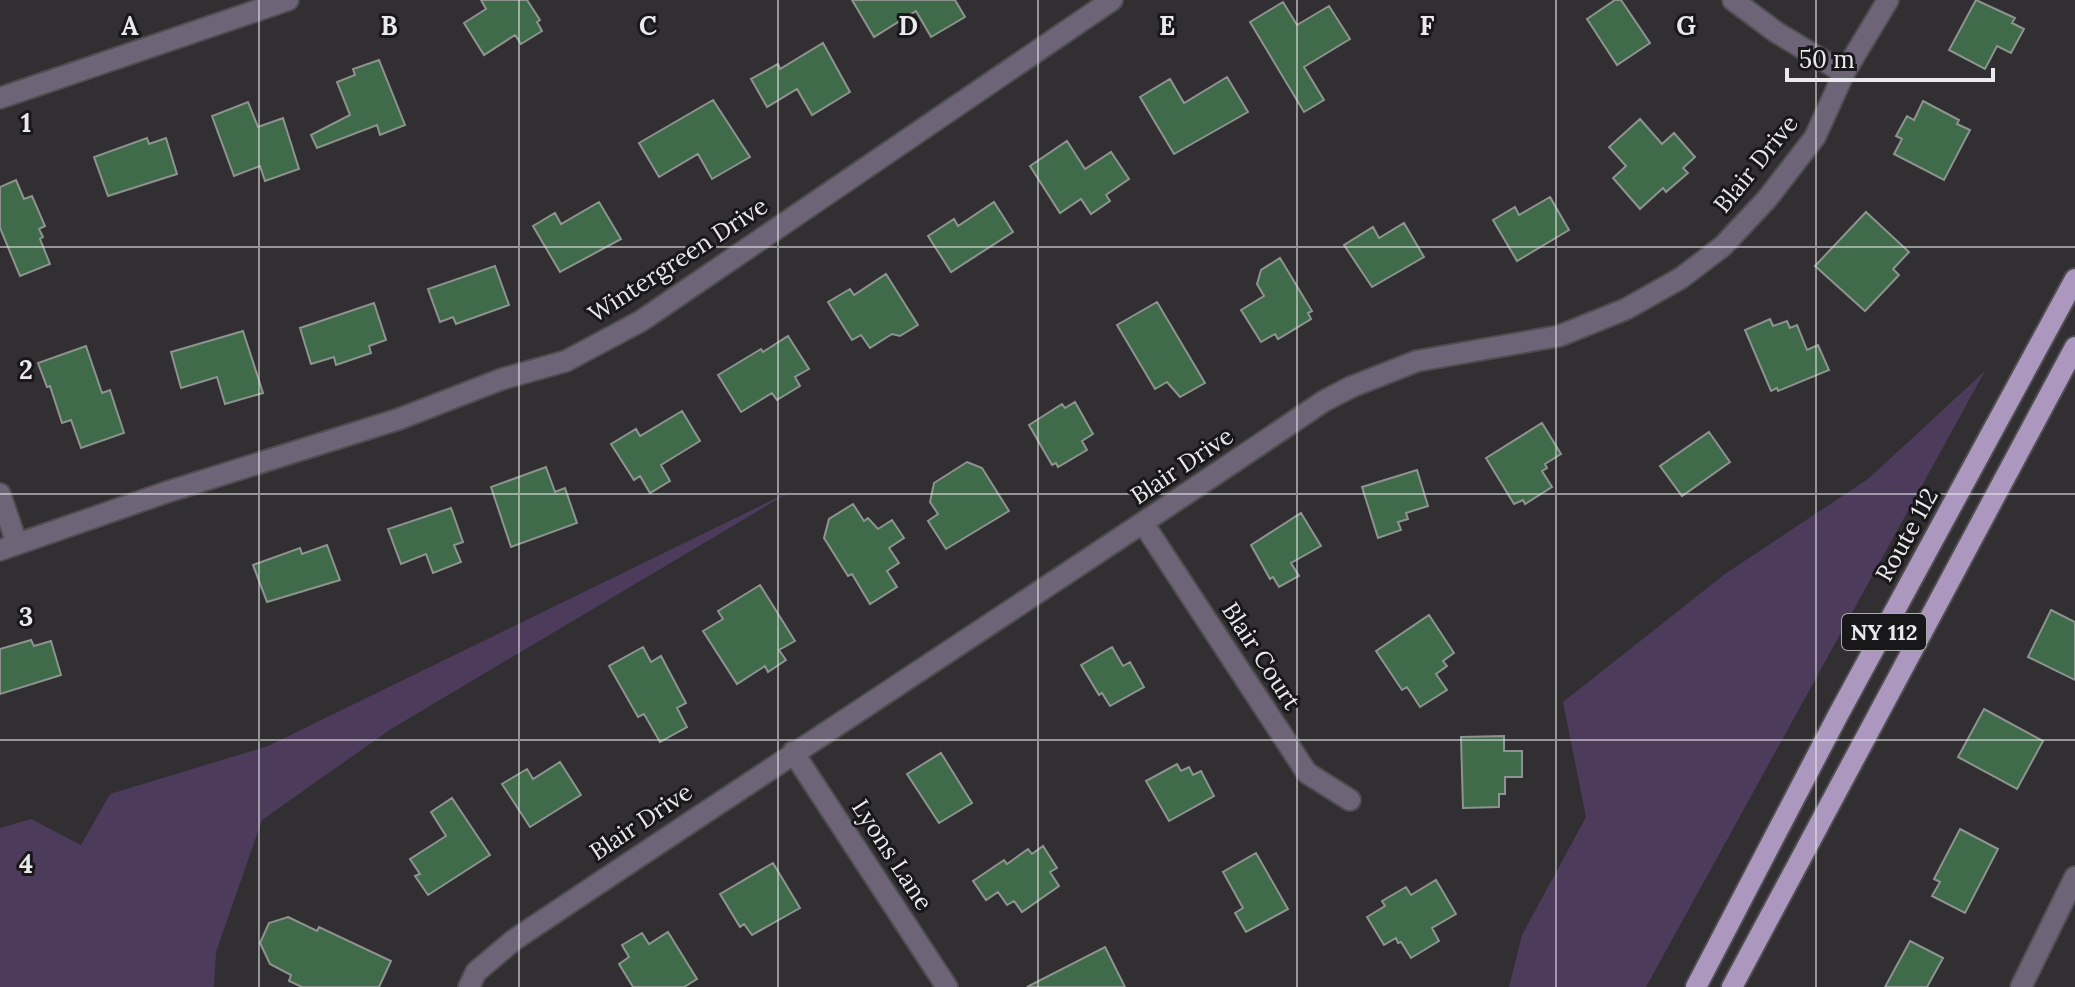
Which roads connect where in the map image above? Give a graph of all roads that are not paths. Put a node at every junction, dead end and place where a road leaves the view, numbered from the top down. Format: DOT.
graph roads {
  1 [pos="288,0"];
  2 [pos="1112,0"];
  3 [pos="1733,0"];
  4 [pos="1888,0"];
  5 [pos="1844,73"];
  6 [pos="0,98"];
  7 [pos="2075,279"];
  8 [pos="2075,347"];
  9 [pos="0,494"];
  10 [pos="1143,523"];
  11 [pos="8,547"];
  12 [pos="793,752"];
  13 [pos="1350,800"];
  14 [pos="2075,877"];
  15 [pos="469,987"];
  16 [pos="947,987"];
  17 [pos="1696,987"];
  18 [pos="1732,987"];
  19 [pos="2021,987"];
  1 -- 6 [label="street"];
  2 -- 11 [label="street, Wintergreen Drive"];
  3 -- 5 [label="street"];
  4 -- 5 [label="street, Blair Drive"];
  5 -- 10 [label="street, Blair Drive"];
  7 -- 17 [label="main road, Route 112 / NY 112"];
  8 -- 18 [label="main road, NY 112"];
  9 -- 11 [label="street"];
  10 -- 12 [label="street, Blair Drive"];
  10 -- 13 [label="street, Blair Court"];
  12 -- 15 [label="street, Blair Drive"];
  12 -- 16 [label="street, Lyons Lane"];
  14 -- 19 [label="street"];
}
